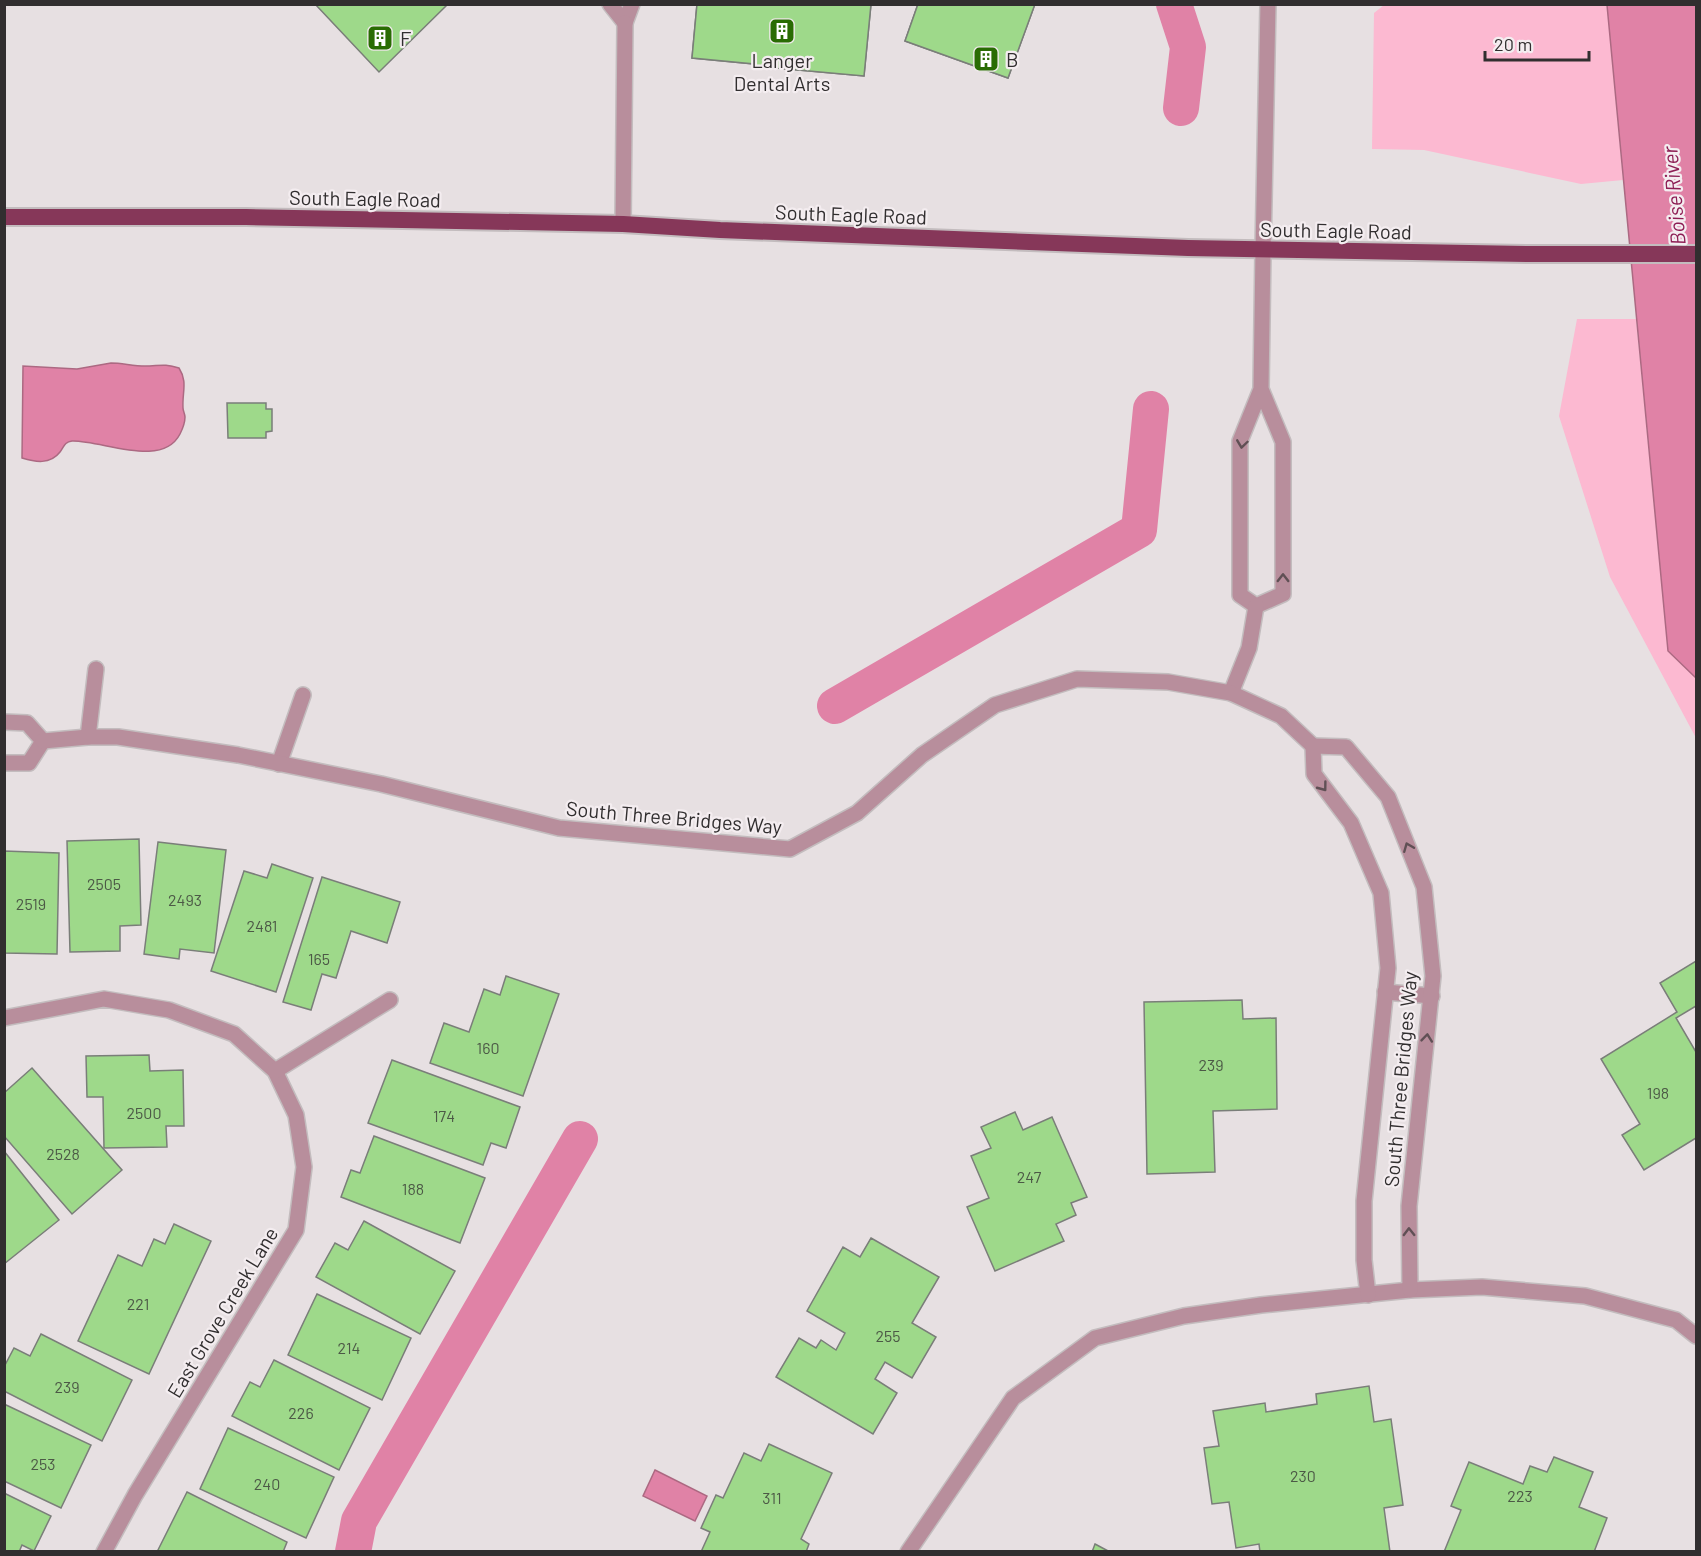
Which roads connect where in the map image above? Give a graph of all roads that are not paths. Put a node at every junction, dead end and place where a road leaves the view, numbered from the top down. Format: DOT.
graph roads {
  1 [pos="610,4"];
  2 [pos="632,4"];
  3 [pos="1268,4"];
  4 [pos="625,22"];
  5 [pos="4,217"];
  6 [pos="623,224"];
  7 [pos="1263,250"];
  8 [pos="1696,254"];
  9 [pos="1261,389"];
  10 [pos="1256,606"];
  11 [pos="96,669"];
  12 [pos="1231,693"];
  13 [pos="303,695"];
  14 [pos="4,722"];
  15 [pos="88,737"];
  16 [pos="43,741"];
  17 [pos="1313,746"];
  18 [pos="4,763"];
  19 [pos="279,764"];
  20 [pos="1385,992"];
  21 [pos="1432,996"];
  22 [pos="390,1000"];
  23 [pos="4,1018"];
  24 [pos="275,1071"];
  25 [pos="1410,1290"];
  26 [pos="1368,1295"];
  27 [pos="1696,1336"];
  28 [pos="104,1551"];
  29 [pos="908,1551"];
  1 -- 4 [label="street"];
  2 -- 4 [label="street"];
  3 -- 7 [label="street"];
  4 -- 6 [label="street"];
  5 -- 6 [label="highway, South Eagle Road"];
  6 -- 7 [label="highway, South Eagle Road"];
  7 -- 8 [label="highway, South Eagle Road"];
  7 -- 9 [label="street"];
  9 -- 10 [label="street, one-way"];
  10 -- 9 [label="street, one-way"];
  10 -- 12 [label="street"];
  11 -- 15 [label="street"];
  12 -- 17 [label="street, South Three Bridges Way"];
  12 -- 19 [label="street, South Three Bridges Way"];
  13 -- 19 [label="street"];
  14 -- 16 [label="street"];
  15 -- 16 [label="street, South Three Bridges Way"];
  15 -- 19 [label="street, South Three Bridges Way"];
  16 -- 18 [label="street"];
  17 -- 20 [label="street, South Three Bridges Way, one-way"];
  21 -- 17 [label="street, South Three Bridges Way, one-way"];
  20 -- 21 [label="street"];
  20 -- 26 [label="street, South Three Bridges Way"];
  25 -- 21 [label="street, South Three Bridges Way, one-way"];
  22 -- 24 [label="street"];
  23 -- 24 [label="street"];
  24 -- 28 [label="street, East Grove Creek Lane"];
  25 -- 26 [label="street"];
  25 -- 27 [label="street"];
  26 -- 29 [label="street"];
}
